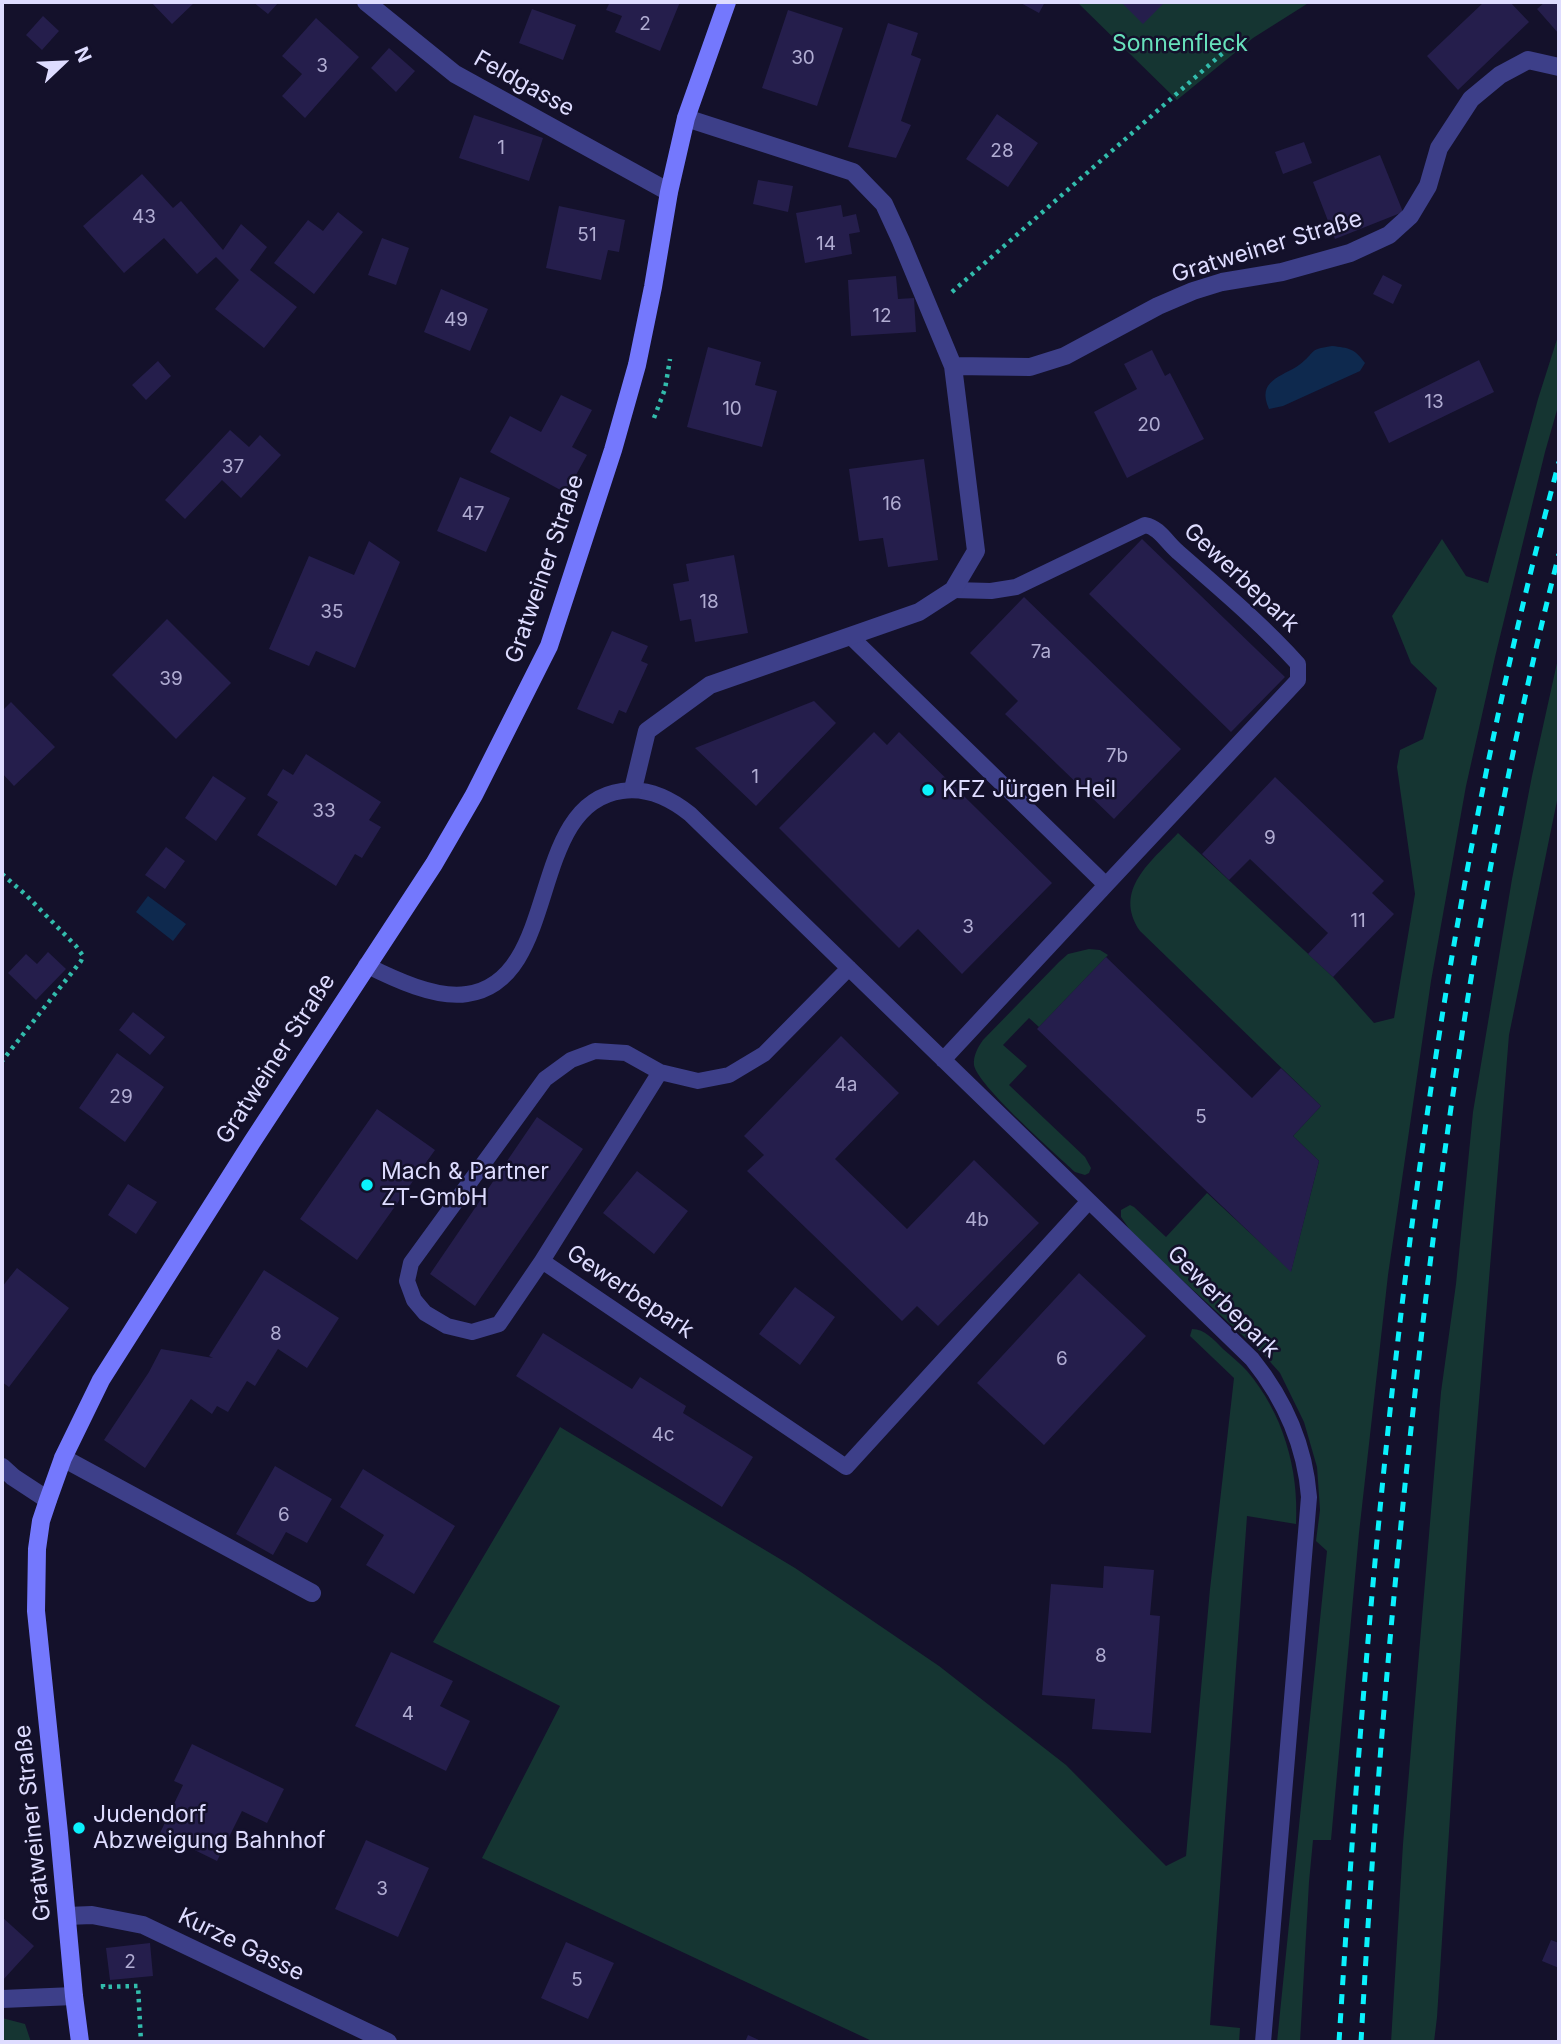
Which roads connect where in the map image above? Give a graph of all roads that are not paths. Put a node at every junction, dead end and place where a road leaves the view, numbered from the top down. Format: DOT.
graph roads {
  1 [pos="366,2"];
  2 [pos="727,2"];
  3 [pos="1559,67"];
  4 [pos="686,118"];
  5 [pos="669,192"];
  6 [pos="953,366"];
  7 [pos="953,590"];
  8 [pos="850,636"];
  9 [pos="633,789"];
  10 [pos="1106,885"];
  11 [pos="366,965"];
  12 [pos="849,968"];
  13 [pos="943,1060"];
  14 [pos="660,1072"];
  15 [pos="1089,1201"];
  16 [pos="542,1261"];
  17 [pos="63,1458"];
  18 [pos="2,1467"];
  19 [pos="48,1500"];
  20 [pos="312,1593"];
  21 [pos="67,1916"];
  22 [pos="74,1996"];
  23 [pos="2,1999"];
  24 [pos="80,2042"];
  25 [pos="388,2042"];
  26 [pos="1263,2042"];
  1 -- 5 [label="street, Feldgasse"];
  2 -- 4 [label="main road, Gratweiner Straße"];
  3 -- 6 [label="street, Gratweiner Straße"];
  4 -- 5 [label="main road, Gratweiner Straße"];
  4 -- 6 [label="street"];
  5 -- 11 [label="main road, Gratweiner Straße"];
  6 -- 7 [label="street"];
  7 -- 8 [label="street"];
  7 -- 10 [label="lane, Gewerbepark"];
  8 -- 9 [label="street"];
  8 -- 10 [label="lane"];
  9 -- 11 [label="lane, Gewerbepark"];
  9 -- 12 [label="lane, Gewerbepark"];
  10 -- 13 [label="lane, Gewerbepark"];
  11 -- 17 [label="main road, Gratweiner Straße"];
  12 -- 13 [label="lane, Gewerbepark"];
  12 -- 14 [label="lane, Gewerbepark"];
  13 -- 15 [label="lane, Gewerbepark"];
  14 -- 16 [label="lane"];
  14 -- 16 [label="lane, Gewerbepark"];
  15 -- 16 [label="lane, Gewerbepark"];
  15 -- 26 [label="lane, Gewerbepark"];
  17 -- 19 [label="main road, Gratweiner Straße"];
  17 -- 20 [label="street"];
  18 -- 19 [label="street"];
  19 -- 21 [label="main road, Gratweiner Straße"];
  21 -- 22 [label="main road, Gratweiner Straße"];
  21 -- 25 [label="street, Kurze Gasse"];
  22 -- 23 [label="street"];
  22 -- 24 [label="main road, Gratweiner Straße"];
}
